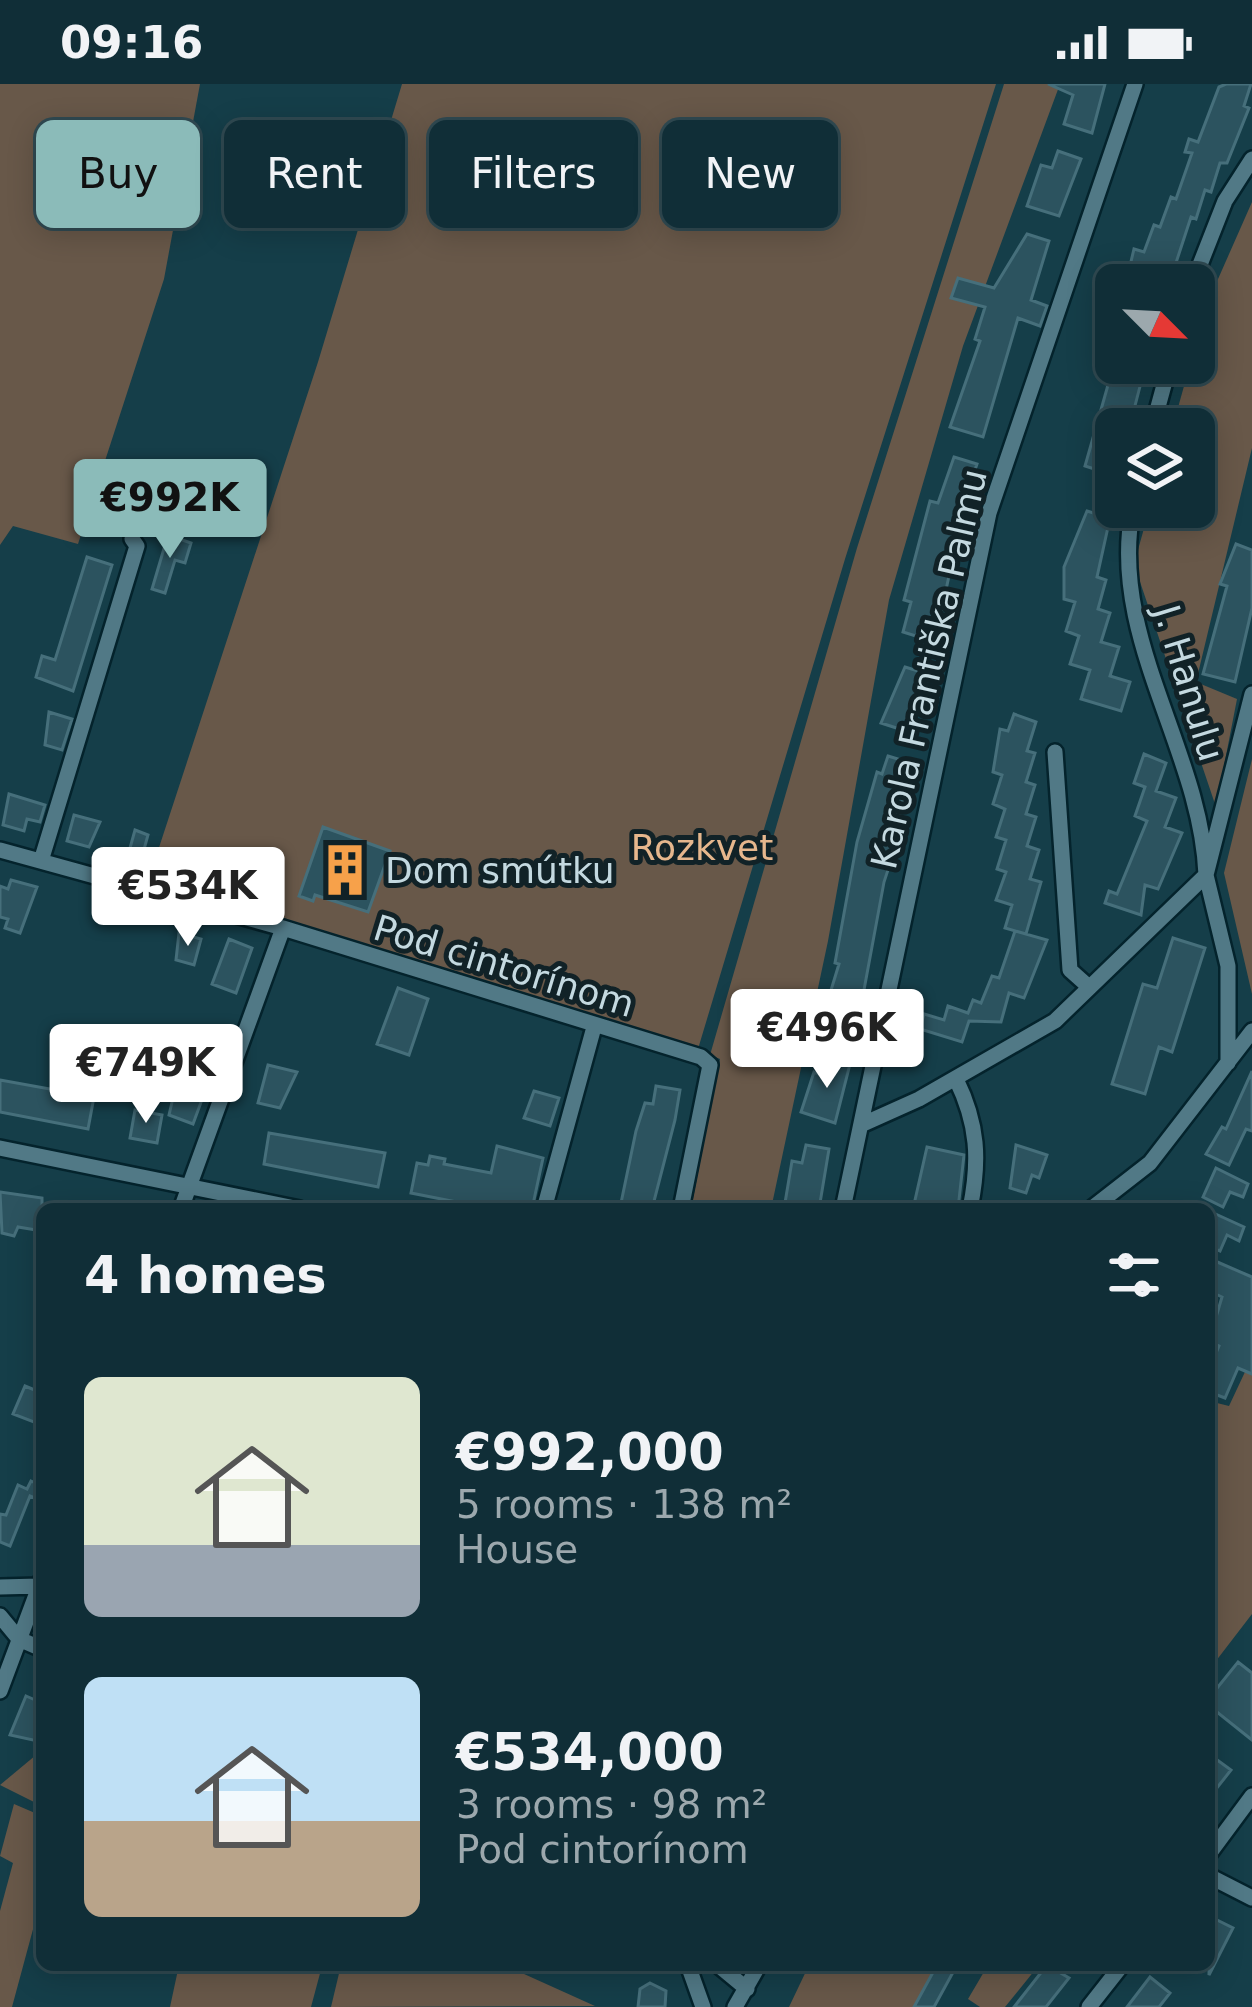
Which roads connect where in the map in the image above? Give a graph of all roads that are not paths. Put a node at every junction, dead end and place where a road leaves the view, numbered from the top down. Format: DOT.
graph roads {
  1 [pos="1135,84"];
  2 [pos="1252,159"];
  3 [pos="1200,264"];
  4 [pos="1131,528"];
  5 [pos="133,539"];
  6 [pos="1252,694"];
  7 [pos="1055,752"];
  8 [pos="0,850"];
  9 [pos="41,861"];
  10 [pos="1206,875"];
  11 [pos="283,928"];
  12 [pos="1089,987"];
  13 [pos="594,1027"];
  14 [pos="1252,1031"];
  15 [pos="1228,1063"];
  16 [pos="956,1079"];
  17 [pos="861,1125"];
  18 [pos="0,1148"];
  19 [pos="190,1186"];
  20 [pos="1120,1187"];
  21 [pos="184,1203"];
  22 [pos="271,1203"];
  23 [pos="546,1203"];
  24 [pos="681,1203"];
  25 [pos="844,1203"];
  26 [pos="971,1203"];
  27 [pos="1099,1203"];
  28 [pos="1113,1203"];
  29 [pos="36,1583"];
  30 [pos="0,1587"];
  31 [pos="36,1595"];
  32 [pos="0,1616"];
  33 [pos="19,1639"];
  34 [pos="36,1646"];
  35 [pos="0,1691"];
  36 [pos="1252,1796"];
  37 [pos="1215,1846"];
  38 [pos="1215,1879"];
  39 [pos="1252,1898"];
  40 [pos="690,1971"];
  41 [pos="726,1971"];
  42 [pos="756,1971"];
  43 [pos="1117,1971"];
  44 [pos="748,1989"];
  45 [pos="703,2007"];
  46 [pos="735,2007"];
  47 [pos="1089,2007"];
  1 -- 17 [label="street, Karola Františka Palmu"];
  2 -- 3 [label="street"];
  4 -- 10 [label="street, J. Hanulu"];
  5 -- 9 [label="street"];
  6 -- 10 [label="street"];
  7 -- 12 [label="street"];
  8 -- 9 [label="street, Pod cintorínom"];
  9 -- 11 [label="street, Pod cintorínom"];
  10 -- 12 [label="street"];
  10 -- 15 [label="street, J. Hanulu"];
  11 -- 13 [label="street, Pod cintorínom"];
  11 -- 19 [label="street"];
  12 -- 16 [label="street"];
  13 -- 23 [label="street"];
  13 -- 24 [label="street, Pod cintorínom"];
  14 -- 15 [label="street"];
  15 -- 20 [label="street"];
  16 -- 17 [label="street"];
  16 -- 26 [label="street"];
  17 -- 25 [label="street, Karola Františka Palmu"];
  18 -- 19 [label="street"];
  19 -- 21 [label="street"];
  19 -- 22 [label="street"];
  20 -- 27 [label="street"];
  20 -- 28 [label="street"];
  29 -- 30 [label="street"];
  31 -- 33 [label="street"];
  32 -- 33 [label="street"];
  33 -- 34 [label="street"];
  33 -- 35 [label="street"];
  36 -- 37 [label="street"];
  38 -- 39 [label="street"];
  40 -- 45 [label="street"];
  41 -- 44 [label="street"];
  42 -- 44 [label="street"];
  43 -- 47 [label="street"];
  44 -- 46 [label="street"];
}
